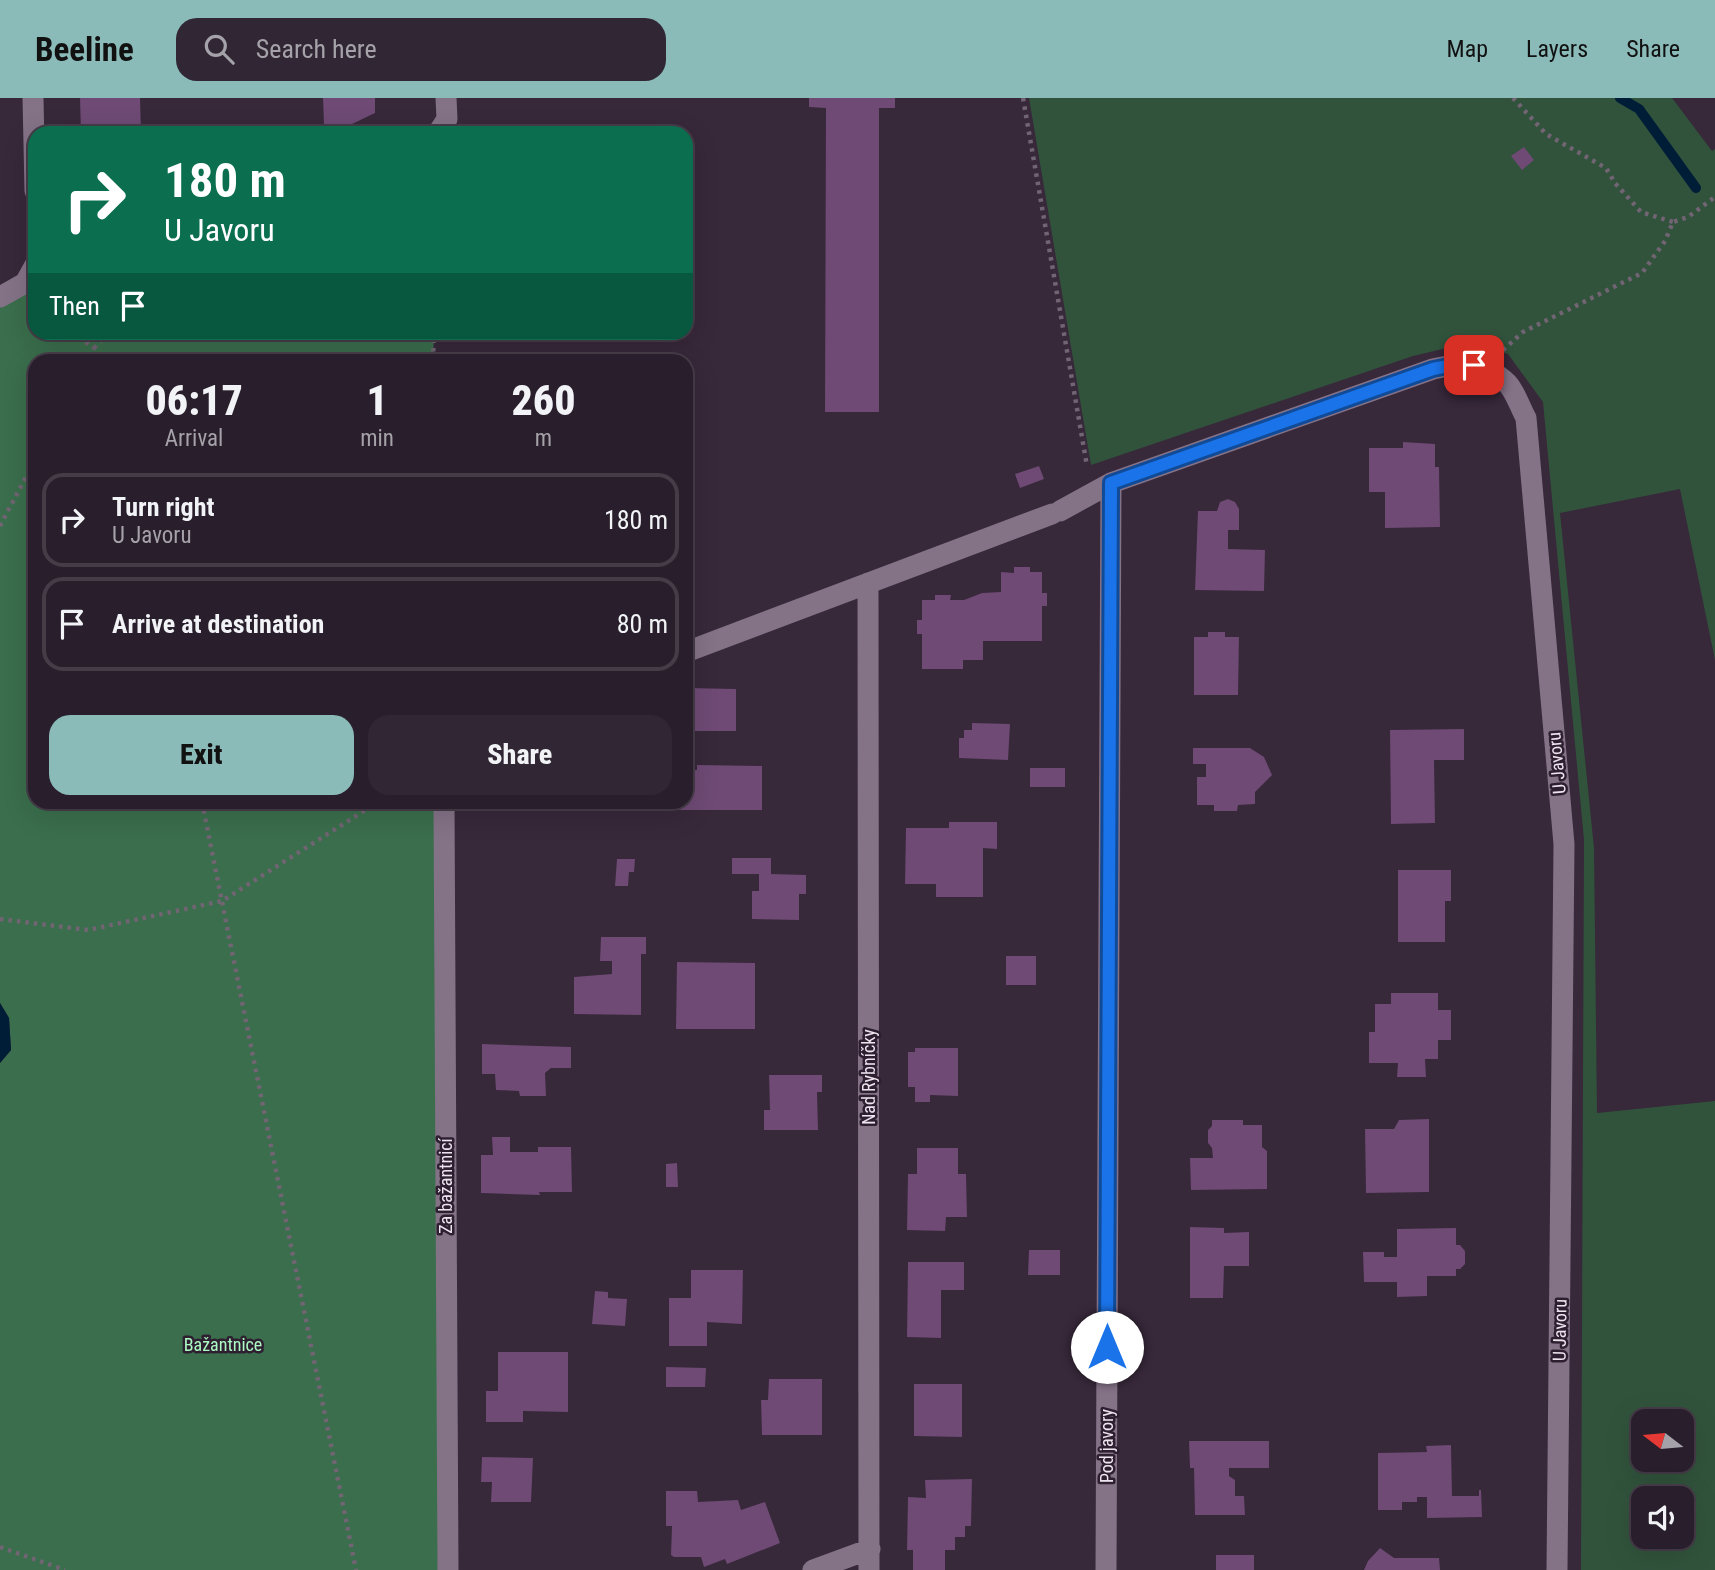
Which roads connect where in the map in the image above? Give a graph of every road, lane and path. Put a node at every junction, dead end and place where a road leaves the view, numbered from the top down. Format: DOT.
graph roads {
  1 [pos="33,98"];
  2 [pos="1023,98"];
  3 [pos="1513,98"];
  4 [pos="34,126"];
  5 [pos="1715,197"];
  6 [pos="1674,222"];
  7 [pos="28,278"];
  8 [pos="0,297"];
  9 [pos="83,340"];
  10 [pos="102,340"];
  11 [pos="94,348"];
  12 [pos="90,354"];
  13 [pos="1486,370"];
  14 [pos="28,473"];
  15 [pos="1111,483"];
  16 [pos="1090,496"];
  17 [pos="0,526"];
  18 [pos="868,583"];
  19 [pos="693,649"];
  20 [pos="203,809"];
  21 [pos="367,809"];
  22 [pos="444,809"];
  23 [pos="222,901"];
  24 [pos="0,919"];
  25 [pos="0,1547"];
  26 [pos="870,1560"];
  27 [pos="65,1570"];
  28 [pos="356,1570"];
  29 [pos="448,1570"];
  30 [pos="814,1570"];
  31 [pos="1106,1570"];
  32 [pos="1558,1570"];
  1 -- 4 [label="street"];
  2 -- 16 [label="path"];
  3 -- 6 [label="path"];
  5 -- 6 [label="path"];
  6 -- 13 [label="path"];
  7 -- 8 [label="street"];
  9 -- 11 [label="path"];
  10 -- 11 [label="path"];
  11 -- 12 [label="path"];
  13 -- 15 [label="street"];
  13 -- 32 [label="street, U Javoru"];
  14 -- 17 [label="path"];
  15 -- 16 [label="street"];
  15 -- 31 [label="street, Pod javory"];
  16 -- 18 [label="street"];
  18 -- 19 [label="street"];
  18 -- 26 [label="street, Nad Rybníčky"];
  20 -- 23 [label="path"];
  21 -- 23 [label="path"];
  22 -- 29 [label="street, Za bažantnicí"];
  23 -- 24 [label="path"];
  23 -- 28 [label="path"];
  25 -- 27 [label="path"];
  26 -- 30 [label="street"];
}
